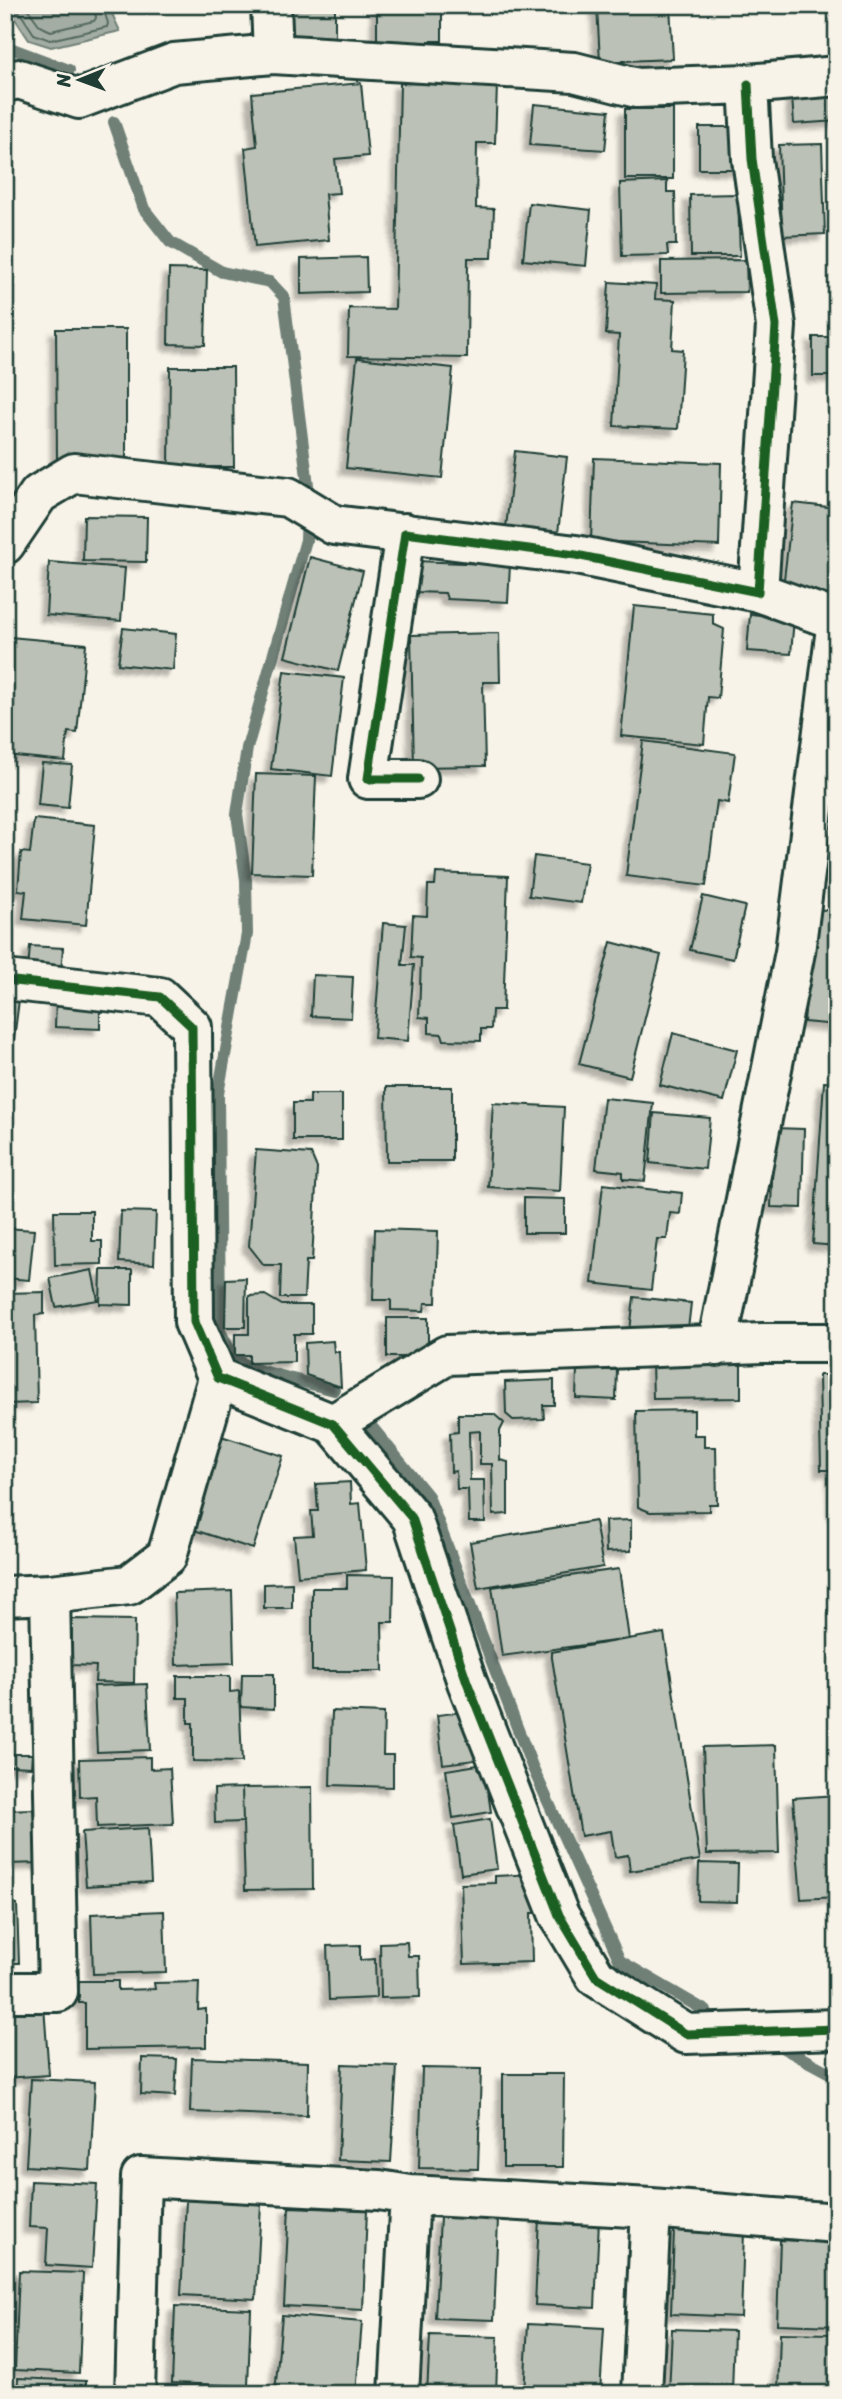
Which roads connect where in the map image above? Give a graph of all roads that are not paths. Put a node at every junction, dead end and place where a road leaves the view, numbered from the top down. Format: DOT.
graph roads {
  1 [pos="271,5"];
  2 [pos="273,54"];
  3 [pos="837,76"];
  4 [pos="5,82"];
  5 [pos="748,84"];
  6 [pos="405,533"];
  7 [pos="5,544"];
  8 [pos="758,592"];
  9 [pos="836,620"];
  10 [pos="418,779"];
  11 [pos="5,980"];
  12 [pos="837,1343"];
  13 [pos="717,1346"];
  14 [pos="218,1378"];
  15 [pos="333,1424"];
  16 [pos="50,1594"];
  17 [pos="5,1595"];
  18 [pos="5,1992"];
  19 [pos="837,2029"];
  20 [pos="411,2194"];
  21 [pos="652,2208"];
  22 [pos="837,2223"];
  23 [pos="135,2394"];
  24 [pos="399,2394"];
  25 [pos="642,2394"];
  1 -- 2 [label="street"];
  2 -- 4 [label="street"];
  2 -- 5 [label="street"];
  3 -- 5 [label="street"];
  5 -- 8 [label="street"];
  6 -- 7 [label="street"];
  6 -- 8 [label="street"];
  6 -- 10 [label="street"];
  8 -- 9 [label="street"];
  9 -- 13 [label="street"];
  11 -- 14 [label="street"];
  12 -- 13 [label="street"];
  13 -- 15 [label="street"];
  14 -- 15 [label="street"];
  14 -- 16 [label="street"];
  15 -- 19 [label="street"];
  16 -- 17 [label="street"];
  16 -- 18 [label="street"];
  20 -- 21 [label="street"];
  20 -- 23 [label="street"];
  20 -- 24 [label="street"];
  21 -- 22 [label="street"];
  21 -- 25 [label="street"];
}
